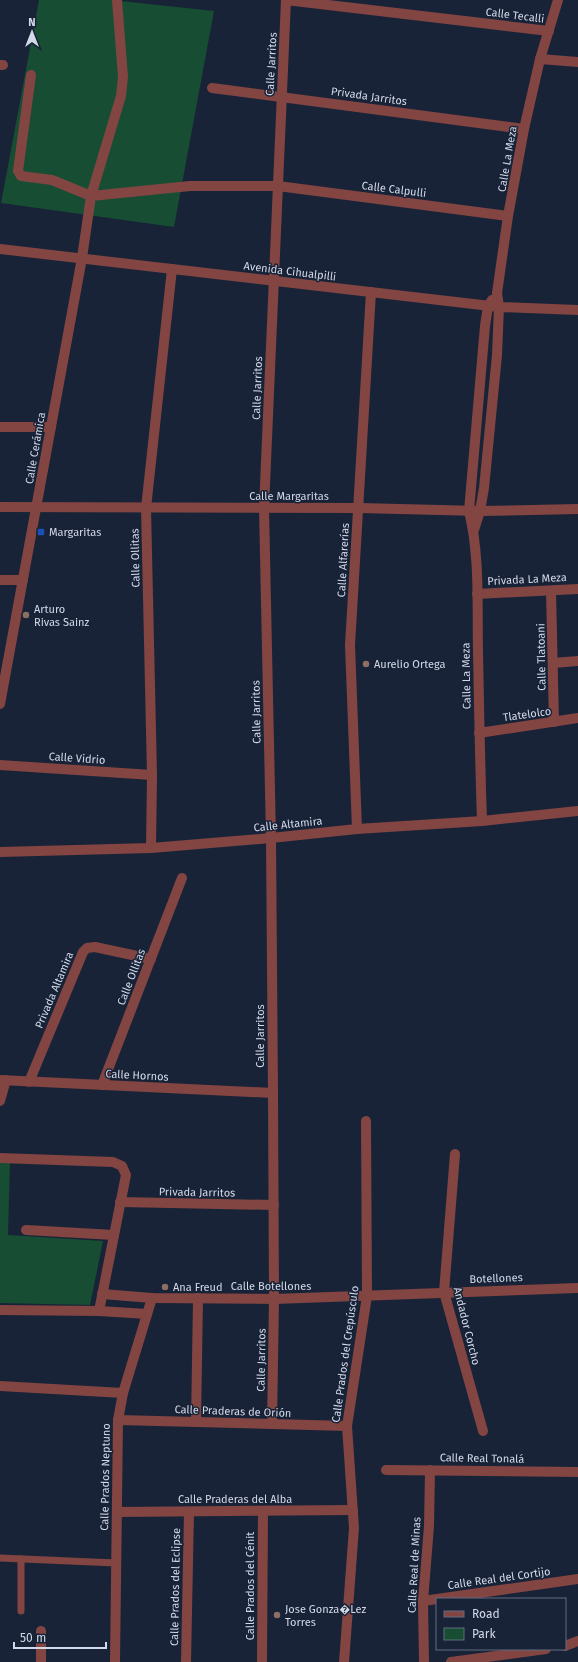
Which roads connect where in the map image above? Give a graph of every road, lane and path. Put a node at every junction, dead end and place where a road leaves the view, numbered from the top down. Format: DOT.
graph roads {
  1 [pos="117,0"];
  2 [pos="286,0"];
  3 [pos="558,0"];
  4 [pos="549,31"];
  5 [pos="540,59"];
  6 [pos="578,62"];
  7 [pos="31,75"];
  8 [pos="212,88"];
  9 [pos="281,96"];
  10 [pos="524,129"];
  11 [pos="278,186"];
  12 [pos="91,196"];
  13 [pos="508,216"];
  14 [pos="0,249"];
  15 [pos="82,258"];
  16 [pos="172,269"];
  17 [pos="274,281"];
  18 [pos="371,292"];
  19 [pos="497,293"];
  20 [pos="488,306"];
  21 [pos="499,307"];
  22 [pos="578,310"];
  23 [pos="0,426"];
  24 [pos="51,427"];
  25 [pos="0,507"];
  26 [pos="36,507"];
  27 [pos="146,508"];
  28 [pos="264,508"];
  29 [pos="358,508"];
  30 [pos="578,509"];
  31 [pos="469,511"];
  32 [pos="480,511"];
  33 [pos="474,530"];
  34 [pos="0,580"];
  35 [pos="23,580"];
  36 [pos="578,589"];
  37 [pos="551,591"];
  38 [pos="477,594"];
  39 [pos="578,662"];
  40 [pos="553,663"];
  41 [pos="0,704"];
  42 [pos="578,718"];
  43 [pos="554,722"];
  44 [pos="479,733"];
  45 [pos="0,765"];
  46 [pos="152,775"];
  47 [pos="578,811"];
  48 [pos="482,821"];
  49 [pos="357,829"];
  50 [pos="271,838"];
  51 [pos="151,848"];
  52 [pos="0,852"];
  53 [pos="182,878"];
  54 [pos="151,959"];
  55 [pos="3,1080"];
  56 [pos="29,1082"];
  57 [pos="102,1085"];
  58 [pos="273,1093"];
  59 [pos="0,1101"];
  60 [pos="366,1122"];
  61 [pos="455,1154"];
  62 [pos="0,1158"];
  63 [pos="120,1202"];
  64 [pos="274,1205"];
  65 [pos="26,1230"];
  66 [pos="114,1235"];
  67 [pos="578,1288"];
  68 [pos="444,1292"];
  69 [pos="102,1294"];
  70 [pos="367,1296"];
  71 [pos="152,1298"];
  72 [pos="198,1298"];
  73 [pos="274,1299"];
  74 [pos="0,1310"];
  75 [pos="99,1311"];
  76 [pos="147,1314"];
  77 [pos="0,1386"];
  78 [pos="123,1394"];
  79 [pos="118,1420"];
  80 [pos="196,1422"];
  81 [pos="272,1424"];
  82 [pos="347,1426"];
  83 [pos="482,1431"];
  84 [pos="386,1470"];
  85 [pos="430,1470"];
  86 [pos="578,1472"];
  87 [pos="353,1510"];
  88 [pos="263,1511"];
  89 [pos="117,1512"];
  90 [pos="189,1512"];
  91 [pos="0,1558"];
  92 [pos="21,1559"];
  93 [pos="116,1563"];
  94 [pos="578,1579"];
  95 [pos="444,1598"];
  96 [pos="436,1599"];
  97 [pos="423,1601"];
  98 [pos="22,1611"];
  99 [pos="41,1631"];
  100 [pos="577,1639"];
  101 [pos="566,1645"];
  102 [pos="539,1650"];
  103 [pos="40,1662"];
  104 [pos="114,1662"];
  105 [pos="186,1662"];
  106 [pos="262,1662"];
  107 [pos="344,1662"];
  108 [pos="424,1662"];
  109 [pos="451,1662"];
  1 -- 12 [label="street, Calle Cerámica"];
  2 -- 4 [label="street, Calle Tecalli"];
  2 -- 9 [label="street, Calle Jarritos"];
  3 -- 4 [label="street, Calle La Meza"];
  4 -- 5 [label="street, Calle La Meza"];
  5 -- 6 [label="street"];
  5 -- 10 [label="street, Calle La Meza"];
  7 -- 12 [label="street"];
  8 -- 9 [label="street, Privada Jarritos"];
  9 -- 10 [label="street, Privada Jarritos"];
  9 -- 11 [label="street, Calle Jarritos"];
  10 -- 13 [label="street, Calle La Meza"];
  11 -- 12 [label="street, Calle Calpulli"];
  11 -- 13 [label="street, Calle Calpulli"];
  11 -- 17 [label="street, Calle Jarritos"];
  12 -- 15 [label="street, Calle Cerámica"];
  13 -- 19 [label="street, Calle La Meza"];
  14 -- 15 [label="street, Avenida Cihualpilli"];
  15 -- 16 [label="street, Avenida Cihualpilli"];
  15 -- 24 [label="street, Calle Cerámica"];
  16 -- 17 [label="street, Avenida Cihualpilli"];
  16 -- 27 [label="street, Calle Ollitas"];
  17 -- 18 [label="street, Avenida Cihualpilli"];
  17 -- 28 [label="street, Calle Jarritos"];
  18 -- 20 [label="street, Avenida Cihualpilli"];
  18 -- 29 [label="street, Calle Alfarerías"];
  19 -- 20 [label="street, Calle La Meza"];
  19 -- 21 [label="street, Calle La Meza"];
  20 -- 21 [label="street, Avenida Cihualpilli"];
  20 -- 31 [label="street, Calle La Meza"];
  21 -- 22 [label="street, Avenida Cihualpilli"];
  21 -- 32 [label="street, Calle La Meza"];
  23 -- 24 [label="street"];
  24 -- 26 [label="street, Calle Cerámica"];
  25 -- 26 [label="street, Calle Margaritas"];
  26 -- 27 [label="street, Calle Margaritas"];
  26 -- 35 [label="street, Calle Cerámica"];
  27 -- 28 [label="street, Calle Margaritas"];
  27 -- 46 [label="street, Calle Ollitas"];
  28 -- 29 [label="street, Calle Margaritas"];
  28 -- 50 [label="street, Calle Jarritos"];
  29 -- 31 [label="street, Calle Margaritas"];
  29 -- 49 [label="street, Calle Alfarerías"];
  30 -- 32 [label="street, Calle Margaritas"];
  31 -- 32 [label="street, Calle Margaritas"];
  31 -- 33 [label="street, Calle La Meza"];
  32 -- 33 [label="street, Calle La Meza"];
  33 -- 38 [label="street, Calle La Meza"];
  34 -- 35 [label="street"];
  35 -- 41 [label="street, Calle Cerámica"];
  36 -- 37 [label="street, Privada La Meza"];
  37 -- 38 [label="street, Privada La Meza"];
  37 -- 40 [label="street, Calle Tlatoani"];
  38 -- 44 [label="street, Calle La Meza"];
  39 -- 40 [label="street"];
  40 -- 43 [label="street, Calle Tlatoani"];
  42 -- 43 [label="street, Tlatelolco"];
  43 -- 44 [label="street, Tlatelolco"];
  44 -- 48 [label="street, Calle La Meza"];
  45 -- 46 [label="street, Calle Vidrio"];
  46 -- 51 [label="street, Calle Ollitas"];
  47 -- 48 [label="street, Calle Altamira"];
  48 -- 49 [label="street, Calle Altamira"];
  49 -- 50 [label="street, Calle Altamira"];
  50 -- 51 [label="street, Calle Altamira"];
  50 -- 58 [label="street, Calle Jarritos"];
  51 -- 52 [label="street, Calle Altamira"];
  53 -- 54 [label="street, Calle Ollitas"];
  54 -- 56 [label="street, Privada Altamira"];
  54 -- 57 [label="street, Calle Ollitas"];
  55 -- 56 [label="street, Calle Hornos"];
  55 -- 59 [label="street"];
  56 -- 57 [label="street, Calle Hornos"];
  57 -- 58 [label="street, Calle Hornos"];
  58 -- 64 [label="street, Calle Jarritos"];
  60 -- 70 [label="street, Calle Prados del Crepúsculo"];
  61 -- 68 [label="street, Andador Corcho"];
  62 -- 63 [label="street"];
  63 -- 64 [label="street, Privada Jarritos"];
  63 -- 66 [label="street"];
  64 -- 73 [label="street, Calle Jarritos"];
  65 -- 66 [label="street"];
  66 -- 69 [label="street"];
  67 -- 68 [label="street, Botellones"];
  68 -- 70 [label="street, Botellones"];
  68 -- 83 [label="street, Andador Corcho"];
  69 -- 71 [label="street, Calle Botellones"];
  69 -- 75 [label="street"];
  70 -- 73 [label="street, Calle Botellones"];
  70 -- 82 [label="street, Calle Prados del Crepúsculo"];
  71 -- 72 [label="street, Calle Botellones"];
  71 -- 76 [label="street, Calle Prados Neptuno"];
  72 -- 73 [label="street, Calle Botellones"];
  72 -- 80 [label="street"];
  73 -- 81 [label="street, Calle Jarritos"];
  74 -- 75 [label="street"];
  75 -- 76 [label="street"];
  76 -- 78 [label="street, Calle Prados Neptuno"];
  77 -- 78 [label="street"];
  78 -- 79 [label="street, Calle Prados Neptuno"];
  79 -- 80 [label="street, Calle Praderas de Orión"];
  79 -- 89 [label="street, Calle Prados Neptuno"];
  80 -- 81 [label="street, Calle Praderas de Orión"];
  81 -- 82 [label="street, Calle Praderas de Orión"];
  82 -- 87 [label="street, Calle Prados del Crepúsculo"];
  84 -- 85 [label="street, Calle Real Tonalá"];
  85 -- 86 [label="street, Calle Real Tonalá"];
  85 -- 97 [label="street, Calle Real de Minas"];
  87 -- 88 [label="street, Calle Praderas del Alba"];
  87 -- 107 [label="street, Calle Prados del Crepúsculo"];
  88 -- 90 [label="street, Calle Praderas del Alba"];
  88 -- 106 [label="street, Calle Prados del Cénit"];
  89 -- 90 [label="street, Calle Praderas del Alba"];
  89 -- 93 [label="street, Calle Prados Neptuno"];
  90 -- 105 [label="street, Calle Prados del Eclipse"];
  91 -- 92 [label="lane"];
  92 -- 93 [label="lane"];
  92 -- 98 [label="lane"];
  93 -- 104 [label="street, Calle Prados Neptuno"];
  94 -- 95 [label="street, Calle Real del Cortijo"];
  96 -- 97 [label="street, Calle Real del Cortijo"];
  97 -- 108 [label="street, Calle Real de Minas"];
  99 -- 103 [label="street"];
  100 -- 101 [label="street"];
  102 -- 109 [label="street"];
}
